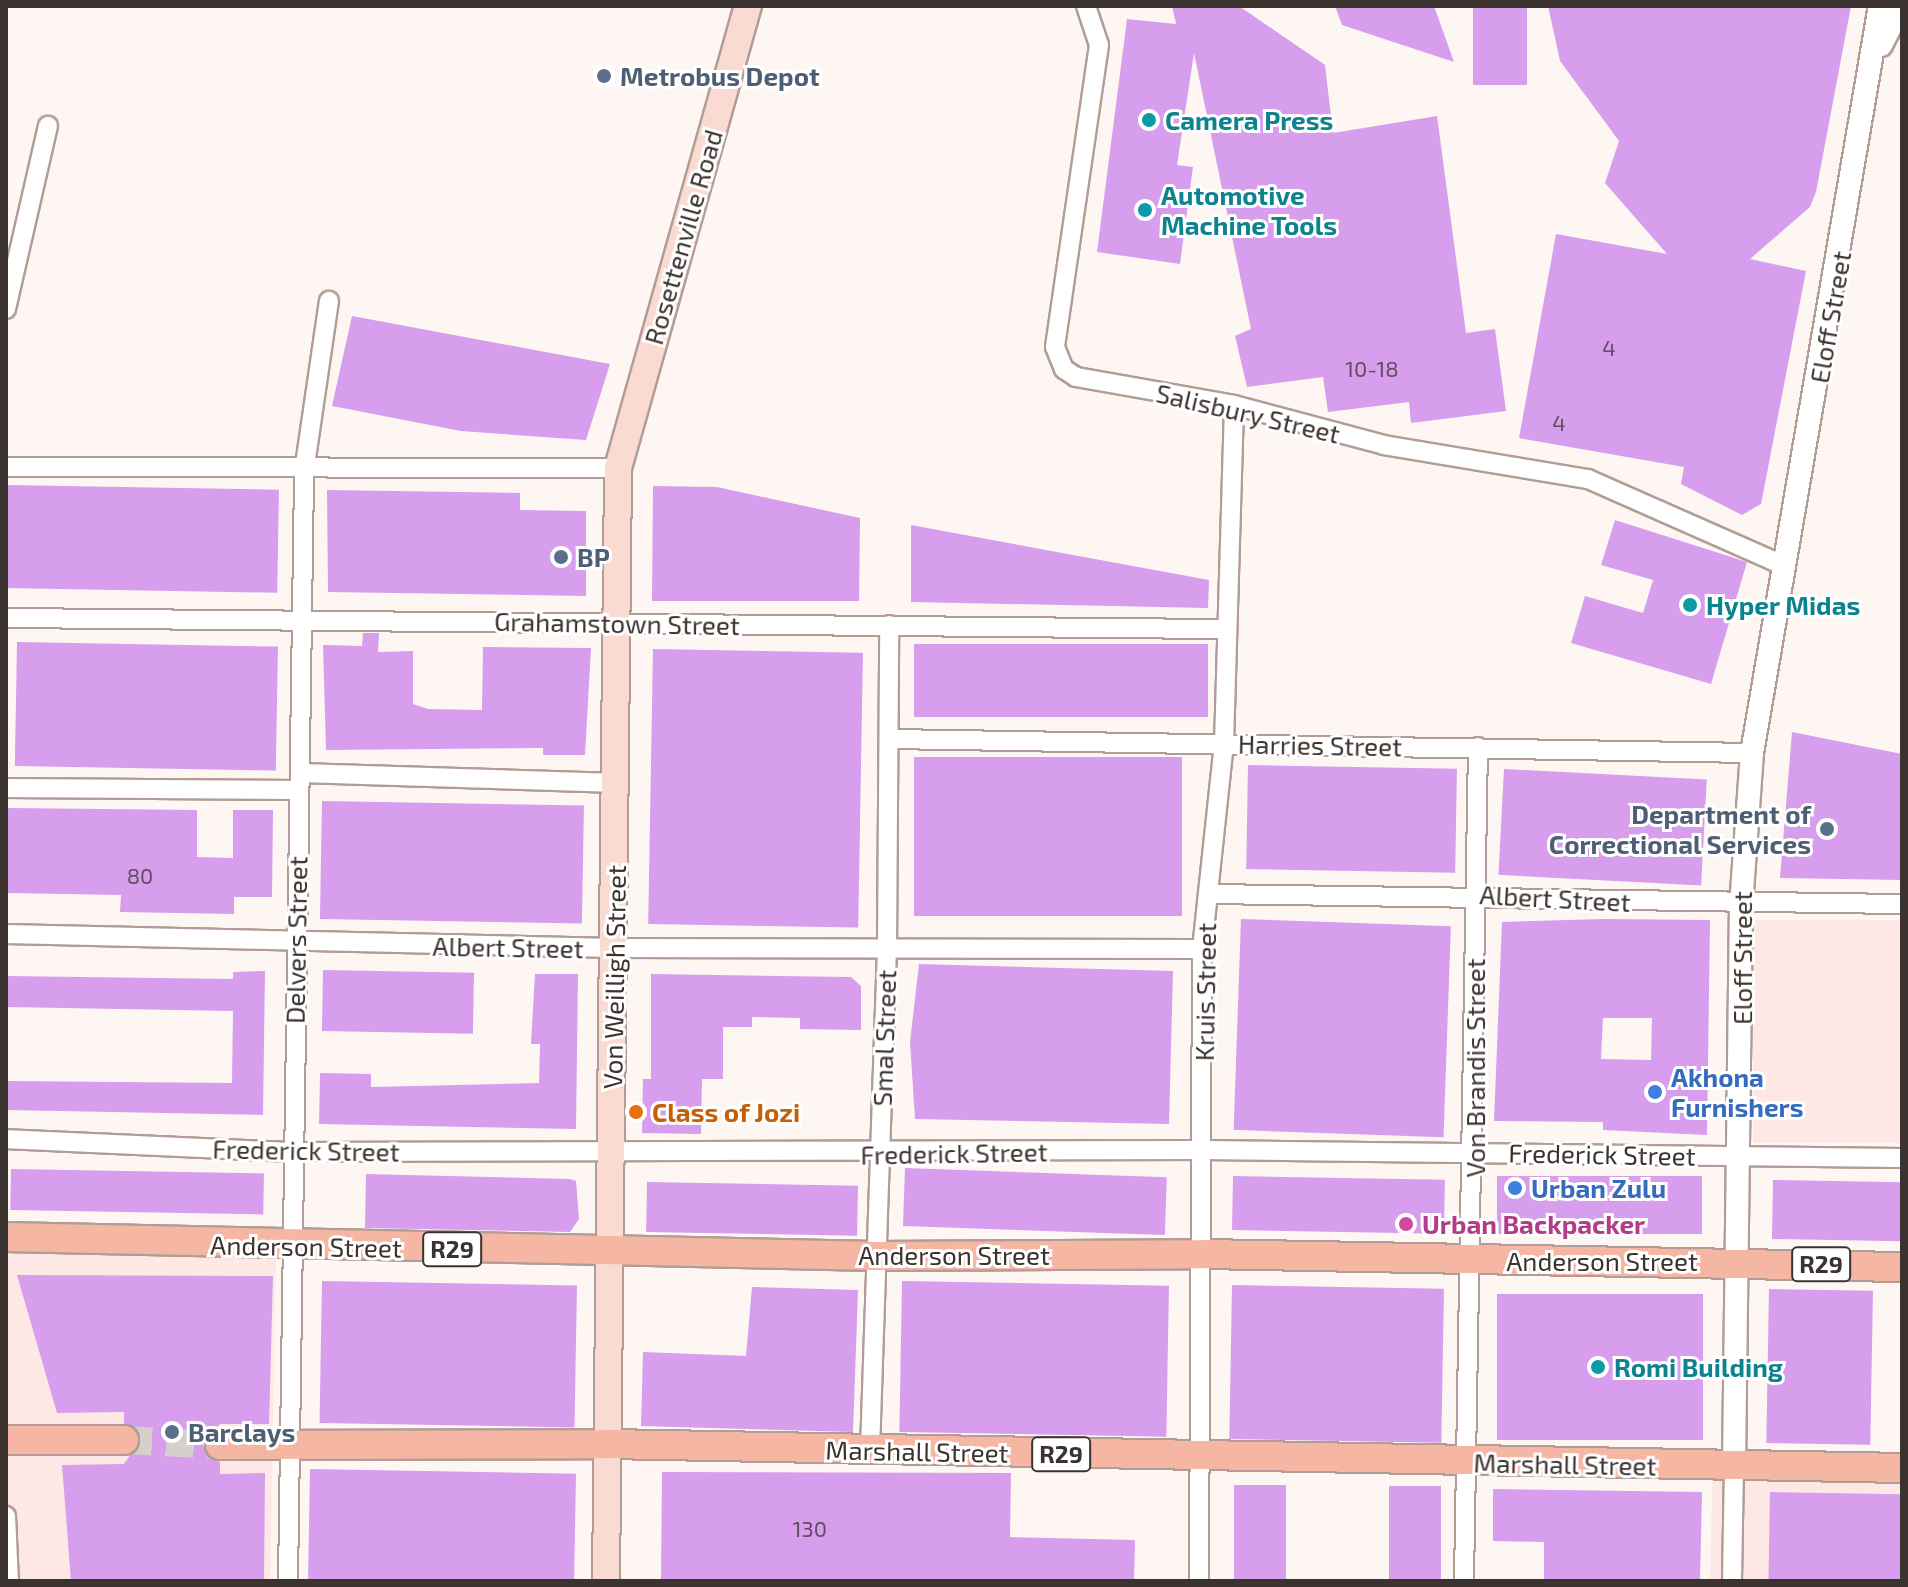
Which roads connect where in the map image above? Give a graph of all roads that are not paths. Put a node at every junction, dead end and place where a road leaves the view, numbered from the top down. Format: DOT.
graph roads {
  1 [pos="748,6"];
  2 [pos="1086,6"];
  3 [pos="1880,6"];
  4 [pos="1901,6"];
  5 [pos="1876,57"];
  6 [pos="48,126"];
  7 [pos="329,301"];
  8 [pos="6,309"];
  9 [pos="1234,405"];
  10 [pos="6,467"];
  11 [pos="618,468"];
  12 [pos="304,472"];
  13 [pos="1785,566"];
  14 [pos="6,618"];
  15 [pos="302,620"];
  16 [pos="619,623"];
  17 [pos="889,625"];
  18 [pos="1227,629"];
  19 [pos="889,739"];
  20 [pos="1224,744"];
  21 [pos="1478,747"];
  22 [pos="1752,753"];
  23 [pos="299,781"];
  24 [pos="617,783"];
  25 [pos="6,788"];
  26 [pos="1209,894"];
  27 [pos="1476,894"];
  28 [pos="1902,904"];
  29 [pos="1741,906"];
  30 [pos="6,934"];
  31 [pos="295,944"];
  32 [pos="615,948"];
  33 [pos="887,948"];
  34 [pos="1202,949"];
  35 [pos="6,1139"];
  36 [pos="1204,1150"];
  37 [pos="293,1152"];
  38 [pos="1475,1153"];
  39 [pos="880,1154"];
  40 [pos="611,1155"];
  41 [pos="1742,1156"];
  42 [pos="1902,1158"];
  43 [pos="6,1237"];
  44 [pos="293,1247"];
  45 [pos="611,1251"];
  46 [pos="1204,1254"];
  47 [pos="874,1256"];
  48 [pos="1473,1260"];
  49 [pos="1739,1262"];
  50 [pos="1902,1267"];
  51 [pos="6,1440"];
  52 [pos="124,1440"];
  53 [pos="607,1444"];
  54 [pos="220,1445"];
  55 [pos="290,1447"];
  56 [pos="870,1450"];
  57 [pos="1199,1456"];
  58 [pos="1464,1463"];
  59 [pos="1734,1467"];
  60 [pos="1902,1468"];
  61 [pos="6,1516"];
  62 [pos="9,1581"];
  63 [pos="288,1581"];
  64 [pos="606,1581"];
  65 [pos="1199,1581"];
  66 [pos="1464,1581"];
  67 [pos="1732,1581"];
  1 -- 11 [label="main road, Rosettenville Road"];
  2 -- 9 [label="street, Salisbury Street"];
  3 -- 5 [label="street, Eloff Street"];
  4 -- 5 [label="street, Eloff Street"];
  5 -- 13 [label="street, Eloff Street"];
  6 -- 8 [label="street"];
  7 -- 12 [label="street, Delvers Street"];
  9 -- 13 [label="street, Salisbury Street"];
  9 -- 18 [label="street, Kruis Street"];
  10 -- 12 [label="street"];
  11 -- 12 [label="street"];
  11 -- 16 [label="main road, Von Weilligh Street"];
  12 -- 15 [label="street, Delvers Street"];
  13 -- 22 [label="street, Eloff Street"];
  14 -- 15 [label="street, Grahamstown Street"];
  15 -- 16 [label="street, Grahamstown Street"];
  15 -- 23 [label="street, Delvers Street"];
  16 -- 17 [label="street, Grahamstown Street"];
  16 -- 24 [label="main road, Von Weilligh Street"];
  17 -- 18 [label="street, Grahamstown Street"];
  17 -- 19 [label="street, Smal Street"];
  18 -- 20 [label="street, Kruis Street"];
  19 -- 20 [label="street, Harries Street"];
  19 -- 33 [label="street, Smal Street"];
  20 -- 21 [label="street, Harries Street"];
  20 -- 26 [label="street, Kruis Street"];
  21 -- 22 [label="street, Harries Street"];
  21 -- 27 [label="street, Von Brandis Street"];
  22 -- 29 [label="street, Eloff Street"];
  23 -- 24 [label="street"];
  23 -- 25 [label="street"];
  23 -- 31 [label="street, Delvers Street"];
  24 -- 32 [label="main road, Von Weilligh Street"];
  26 -- 27 [label="street, Albert Street"];
  26 -- 34 [label="street, Kruis Street"];
  27 -- 29 [label="street, Albert Street"];
  27 -- 38 [label="street, Von Brandis Street"];
  28 -- 29 [label="street, Albert Street"];
  29 -- 41 [label="street, Eloff Street"];
  30 -- 31 [label="street, Albert Street"];
  31 -- 32 [label="street, Albert Street"];
  31 -- 37 [label="street, Delvers Street"];
  32 -- 33 [label="street, Albert Street"];
  32 -- 40 [label="main road, Von Weilligh Street"];
  33 -- 34 [label="street, Albert Street"];
  33 -- 39 [label="street, Smal Street"];
  34 -- 36 [label="street, Kruis Street"];
  35 -- 37 [label="street, Frederick Street"];
  36 -- 38 [label="street, Frederick Street"];
  36 -- 39 [label="street, Frederick Street"];
  36 -- 46 [label="street, Kruis Street"];
  37 -- 40 [label="street, Frederick Street"];
  37 -- 44 [label="street, Delvers Street"];
  38 -- 41 [label="street, Frederick Street"];
  38 -- 48 [label="street, Von Brandis Street"];
  39 -- 40 [label="street, Frederick Street"];
  39 -- 47 [label="street, Smal Street"];
  40 -- 45 [label="main road, Von Weilligh Street"];
  41 -- 42 [label="street, Frederick Street"];
  41 -- 49 [label="street, Eloff Street"];
  43 -- 44 [label="main road, Anderson Street / R29"];
  44 -- 45 [label="main road, Anderson Street / R29"];
  44 -- 55 [label="street, Delvers Street"];
  45 -- 47 [label="main road, Anderson Street / R29"];
  45 -- 53 [label="main road, Von Weilligh Street"];
  46 -- 47 [label="main road, Anderson Street / R29"];
  46 -- 48 [label="main road, Anderson Street / R29"];
  46 -- 57 [label="street, Kruis Street"];
  47 -- 56 [label="street, Smal Street"];
  48 -- 49 [label="main road, Anderson Street / R29"];
  48 -- 58 [label="street, Von Brandis Street"];
  49 -- 50 [label="main road, Anderson Street / R29"];
  49 -- 59 [label="street, Eloff Street"];
  51 -- 52 [label="main road"];
  53 -- 55 [label="main road, Marshall Street / R29"];
  53 -- 56 [label="main road, Marshall Street / R29"];
  53 -- 64 [label="main road, Von Weilligh Street"];
  54 -- 55 [label="main road, Marshall Street / R29"];
  55 -- 63 [label="street, Delvers Street"];
  56 -- 57 [label="main road, Marshall Street / R29"];
  57 -- 58 [label="main road, Marshall Street / R29"];
  57 -- 65 [label="street, Kruis Street"];
  58 -- 59 [label="main road, Marshall Street / R29"];
  58 -- 66 [label="street, Von Brandis Street"];
  59 -- 60 [label="main road, Marshall Street / R29"];
  59 -- 67 [label="street, Eloff Street"];
  61 -- 62 [label="street"];
}
